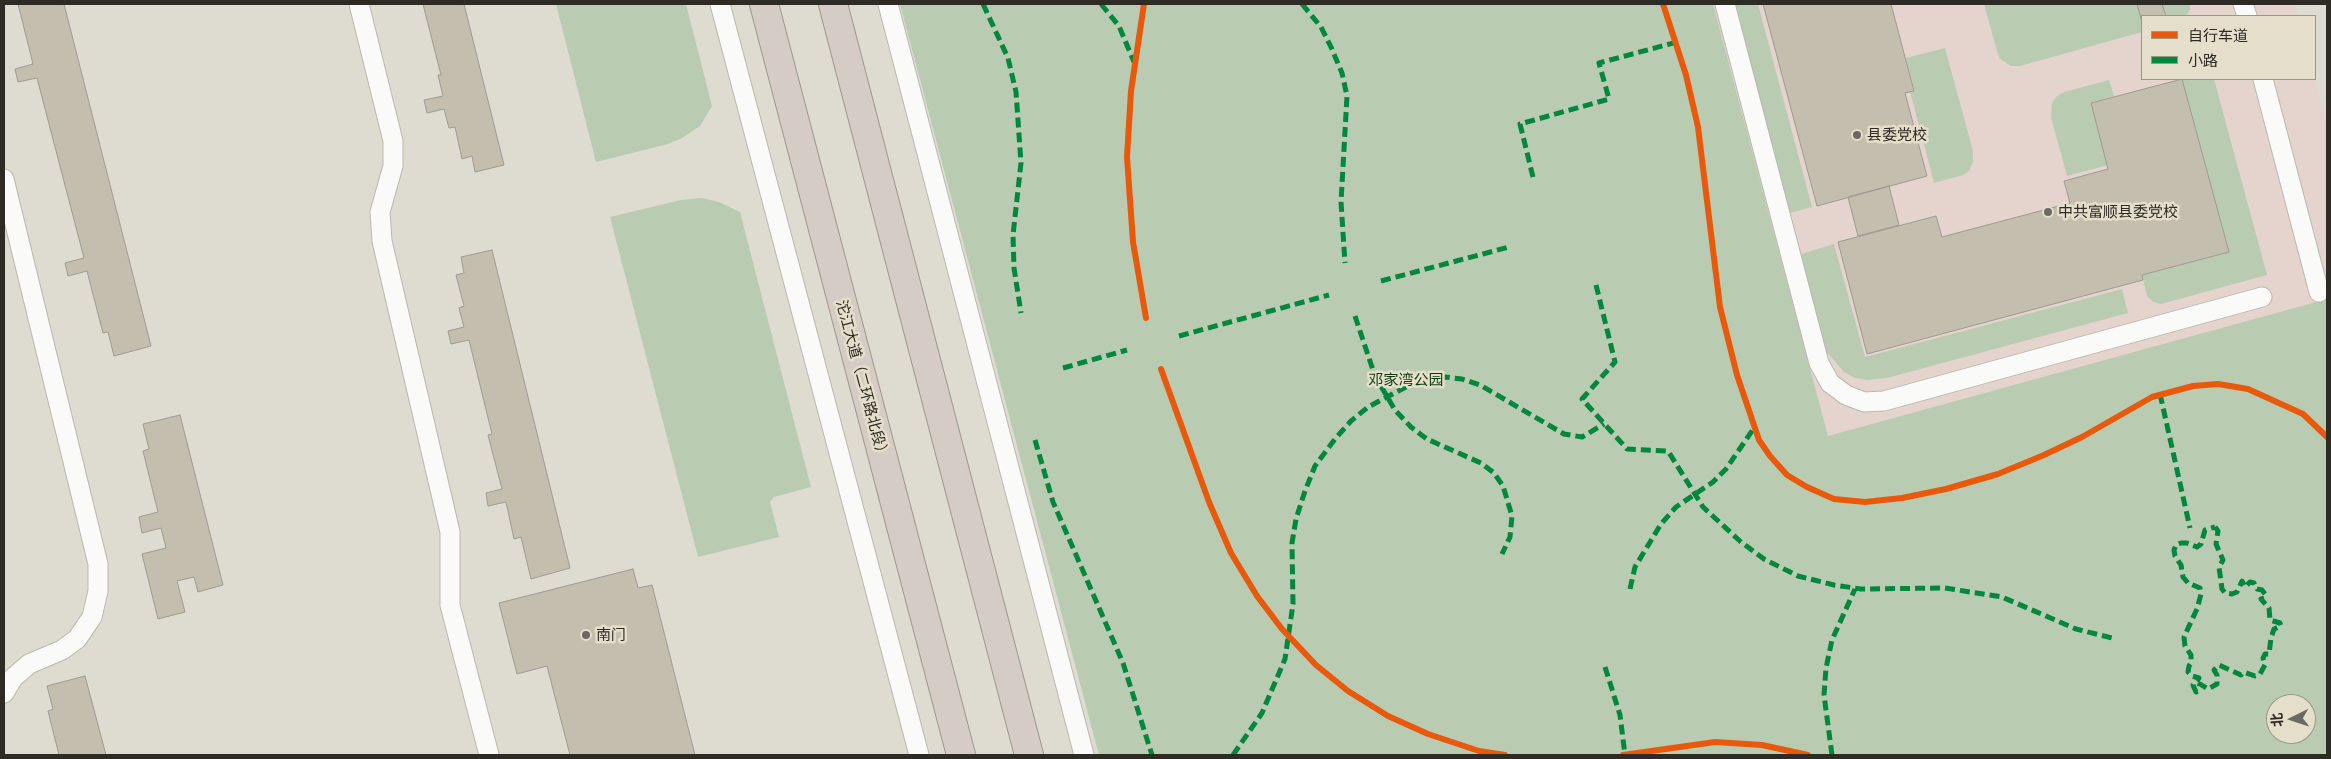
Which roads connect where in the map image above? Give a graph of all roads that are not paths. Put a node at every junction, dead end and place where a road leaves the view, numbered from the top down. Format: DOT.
graph roads {
  1 [pos="359,4"];
  2 [pos="720,4"];
  3 [pos="764,4"];
  4 [pos="833,4"];
  5 [pos="888,4"];
  6 [pos="1725,4"];
  7 [pos="2263,80"];
  8 [pos="4,179"];
  9 [pos="2319,292"];
  10 [pos="2262,297"];
  11 [pos="4,693"];
  12 [pos="489,755"];
  13 [pos="919,755"];
  14 [pos="961,755"];
  15 [pos="1029,755"];
  16 [pos="1084,755"];
  1 -- 12 [label="lane"];
  2 -- 13 [label="lane"];
  3 -- 14 [label="highway, 沱江大道（二环路北段）"];
  4 -- 15 [label="highway"];
  5 -- 16 [label="lane"];
  6 -- 10 [label="lane"];
  7 -- 9 [label="lane"];
  8 -- 11 [label="lane"];
}
